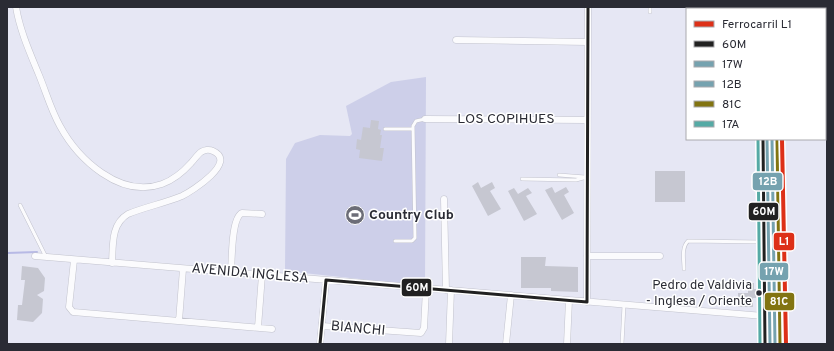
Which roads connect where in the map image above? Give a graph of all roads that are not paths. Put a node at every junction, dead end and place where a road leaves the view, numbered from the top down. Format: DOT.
graph roads {
  1 [pos="16,7"];
  2 [pos="588,7"];
  3 [pos="650,7"];
  4 [pos="650,12"];
  5 [pos="456,40"];
  6 [pos="588,42"];
  7 [pos="425,119"];
  8 [pos="587,120"];
  9 [pos="386,129"];
  10 [pos="413,129"];
  11 [pos="763,140"];
  12 [pos="772,140"];
  13 [pos="560,175"];
  14 [pos="587,177"];
  15 [pos="522,179"];
  16 [pos="444,199"];
  17 [pos="20,205"];
  18 [pos="262,214"];
  19 [pos="395,241"];
  20 [pos="764,242"];
  21 [pos="35,256"];
  22 [pos="587,256"];
  23 [pos="660,256"];
  24 [pos="46,257"];
  25 [pos="74,260"];
  26 [pos="112,263"];
  27 [pos="184,269"];
  28 [pos="684,270"];
  29 [pos="231,273"];
  30 [pos="262,275"];
  31 [pos="326,280"];
  32 [pos="426,288"];
  33 [pos="449,290"];
  34 [pos="511,295"];
  35 [pos="569,300"];
  36 [pos="587,302"];
  37 [pos="624,305"];
  38 [pos="776,310"];
  39 [pos="764,316"];
  40 [pos="179,321"];
  41 [pos="322,326"];
  42 [pos="258,327"];
  43 [pos="272,329"];
  44 [pos="775,330"];
  45 [pos="320,344"];
  46 [pos="449,344"];
  47 [pos="506,344"];
  48 [pos="567,344"];
  49 [pos="622,344"];
  50 [pos="764,344"];
  51 [pos="776,344"];
  1 -- 26 [label="street"];
  2 -- 6 [label="street"];
  3 -- 4 [label="lane"];
  5 -- 6 [label="street"];
  6 -- 8 [label="street"];
  7 -- 8 [label="street, LOS COPIHUES"];
  7 -- 10 [label="lane"];
  8 -- 14 [label="street"];
  9 -- 10 [label="lane"];
  10 -- 19 [label="lane"];
  11 -- 20 [label="main road"];
  12 -- 38 [label="main road"];
  13 -- 14 [label="lane"];
  14 -- 15 [label="lane"];
  14 -- 22 [label="street"];
  16 -- 33 [label="street"];
  17 -- 24 [label="lane"];
  18 -- 29 [label="street"];
  20 -- 28 [label="lane"];
  20 -- 39 [label="main road"];
  21 -- 24 [label="street, AVENIDA INGLESA"];
  22 -- 23 [label="street"];
  22 -- 36 [label="street"];
  24 -- 25 [label="street, AVENIDA INGLESA"];
  25 -- 26 [label="street, AVENIDA INGLESA"];
  25 -- 40 [label="street"];
  26 -- 27 [label="street, AVENIDA INGLESA"];
  27 -- 29 [label="street, AVENIDA INGLESA"];
  27 -- 40 [label="street"];
  29 -- 30 [label="street, AVENIDA INGLESA"];
  30 -- 31 [label="street, AVENIDA INGLESA"];
  30 -- 42 [label="street"];
  31 -- 32 [label="street, AVENIDA INGLESA"];
  31 -- 41 [label="street"];
  32 -- 33 [label="street, AVENIDA INGLESA"];
  32 -- 41 [label="street, BIANCHI"];
  33 -- 34 [label="street, AVENIDA INGLESA"];
  33 -- 46 [label="street"];
  34 -- 35 [label="street, AVENIDA INGLESA"];
  34 -- 47 [label="street"];
  35 -- 36 [label="street, AVENIDA INGLESA"];
  35 -- 48 [label="street"];
  36 -- 37 [label="street, AVENIDA INGLESA"];
  37 -- 39 [label="street, AVENIDA INGLESA"];
  37 -- 49 [label="lane"];
  38 -- 39 [label="main road"];
  38 -- 44 [label="main road"];
  39 -- 44 [label="main road"];
  39 -- 50 [label="main road"];
  40 -- 42 [label="street"];
  41 -- 45 [label="street"];
  42 -- 43 [label="street"];
  44 -- 51 [label="main road"];
}
